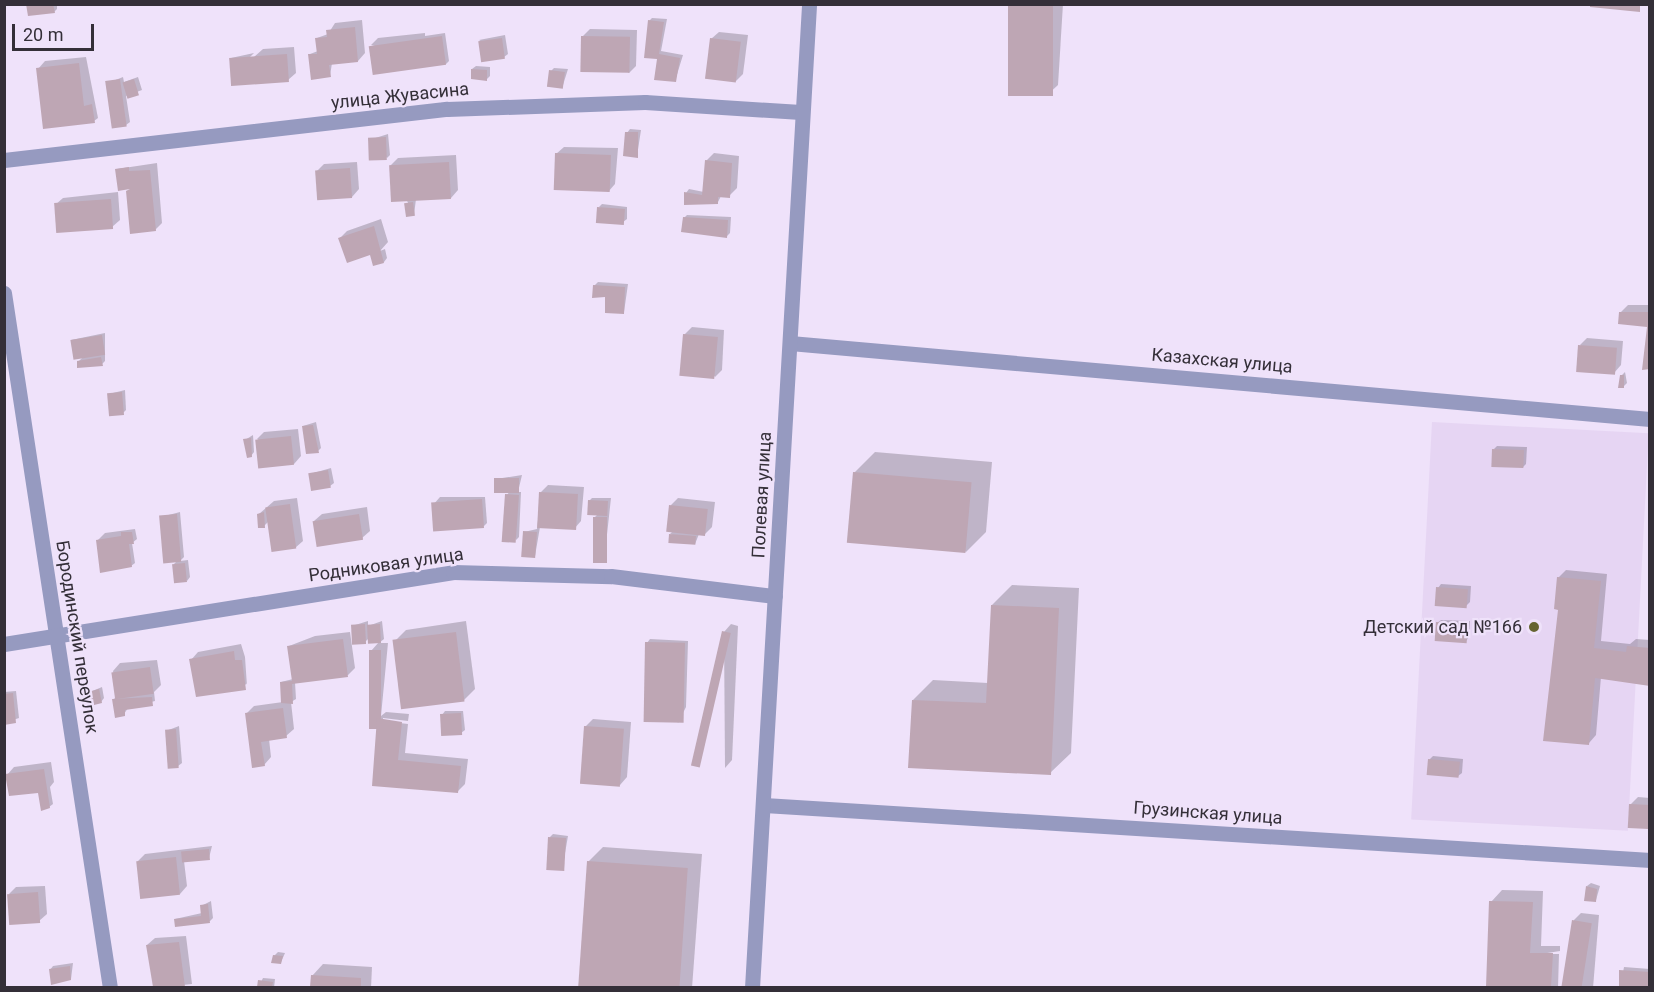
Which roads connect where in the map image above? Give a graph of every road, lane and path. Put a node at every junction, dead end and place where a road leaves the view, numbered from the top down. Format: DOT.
graph roads {
  1 [pos="809,4"];
  2 [pos="801,112"];
  3 [pos="4,160"];
  4 [pos="4,293"];
  5 [pos="790,343"];
  6 [pos="1650,419"];
  7 [pos="775,596"];
  8 [pos="57,637"];
  9 [pos="4,644"];
  10 [pos="764,805"];
  11 [pos="1650,860"];
  12 [pos="110,987"];
  13 [pos="752,987"];
  1 -- 2 [label="street, Полевая улица"];
  2 -- 3 [label="street, улица Жувасина"];
  2 -- 5 [label="street, Полевая улица"];
  4 -- 8 [label="street, Бородинский переулок"];
  5 -- 6 [label="street, Казахская улица"];
  5 -- 7 [label="street, Полевая улица"];
  7 -- 8 [label="street, Родниковая улица"];
  7 -- 10 [label="street, Полевая улица"];
  8 -- 9 [label="street, Родниковая улица"];
  8 -- 12 [label="street, Бородинский переулок"];
  10 -- 11 [label="street, Грузинская улица"];
  10 -- 13 [label="street, Полевая улица"];
}
